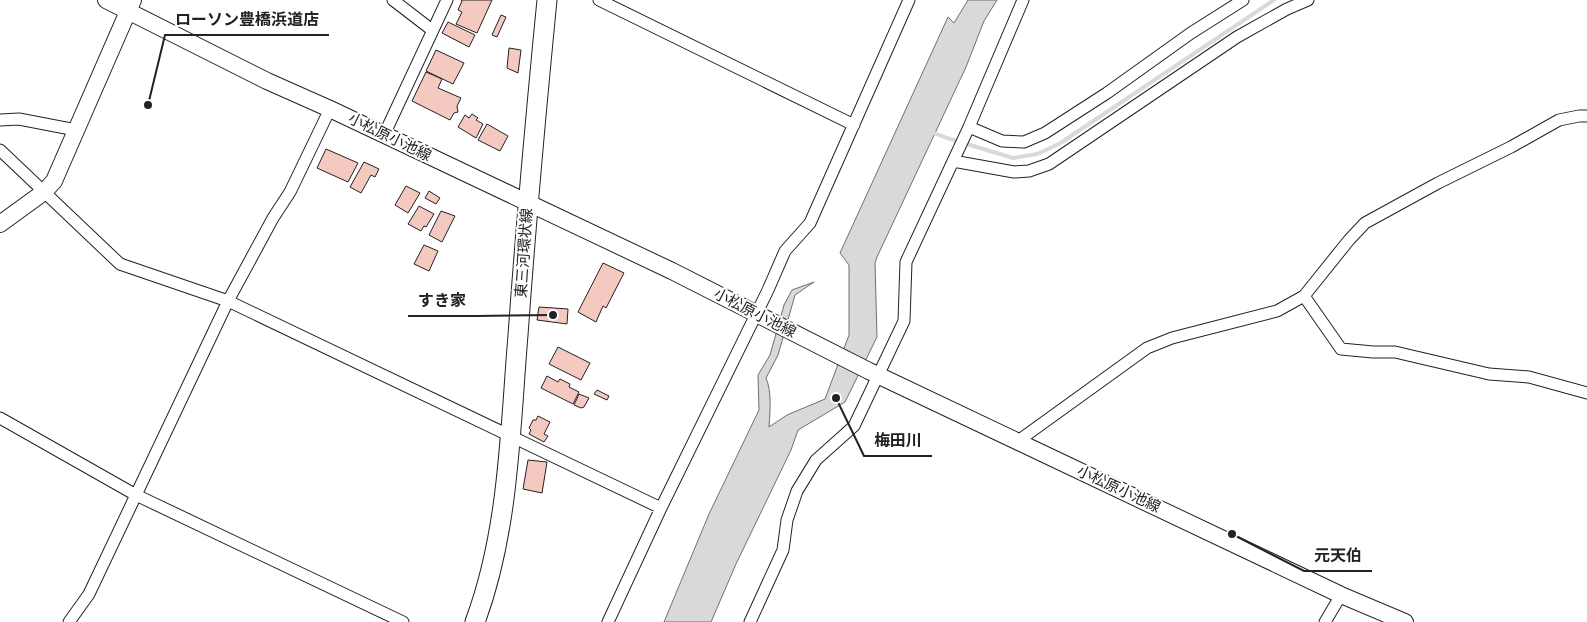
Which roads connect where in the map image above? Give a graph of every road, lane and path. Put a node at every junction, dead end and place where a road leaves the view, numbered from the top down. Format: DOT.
graph roads {
  1 [pos="106,0"];
  2 [pos="392,0"];
  3 [pos="447,0"];
  4 [pos="546,0"];
  5 [pos="599,0"];
  6 [pos="910,0"];
  7 [pos="1023,0"];
  8 [pos="1243,0"];
  9 [pos="1308,0"];
  10 [pos="130,6"];
  11 [pos="432,30"];
  12 [pos="330,109"];
  13 [pos="1587,116"];
  14 [pos="0,120"];
  15 [pos="854,125"];
  16 [pos="76,130"];
  17 [pos="384,135"];
  18 [pos="965,136"];
  19 [pos="0,150"];
  20 [pos="953,161"];
  21 [pos="44,192"];
  22 [pos="528,203"];
  23 [pos="0,224"];
  24 [pos="1304,296"];
  25 [pos="228,301"];
  26 [pos="761,316"];
  27 [pos="873,373"];
  28 [pos="1587,393"];
  29 [pos="0,418"];
  30 [pos="510,436"];
  31 [pos="1018,442"];
  32 [pos="136,495"];
  33 [pos="661,508"];
  34 [pos="1341,595"];
  35 [pos="76,620"];
  36 [pos="403,622"];
  37 [pos="475,622"];
  38 [pos="608,622"];
  39 [pos="750,622"];
  40 [pos="1324,622"];
  41 [pos="1405,622"];
  1 -- 10 [label="main road, 小松原小池線"];
  2 -- 11 [label="street"];
  3 -- 11 [label="street"];
  4 -- 22 [label="main road, 東三河環状線"];
  5 -- 15 [label="street"];
  6 -- 15 [label="street"];
  7 -- 18 [label="street"];
  8 -- 18 [label="street"];
  9 -- 20 [label="street"];
  10 -- 12 [label="main road, 小松原小池線"];
  10 -- 16 [label="main road"];
  11 -- 17 [label="street"];
  12 -- 17 [label="main road, 小松原小池線"];
  12 -- 25 [label="street"];
  13 -- 24 [label="street"];
  14 -- 16 [label="street"];
  15 -- 26 [label="street"];
  16 -- 21 [label="main road"];
  17 -- 22 [label="main road, 小松原小池線"];
  18 -- 20 [label="street"];
  19 -- 21 [label="street"];
  20 -- 27 [label="street"];
  21 -- 23 [label="main road"];
  21 -- 25 [label="street"];
  22 -- 26 [label="main road, 小松原小池線"];
  22 -- 30 [label="main road, 東三河環状線"];
  24 -- 28 [label="street"];
  24 -- 31 [label="street"];
  25 -- 30 [label="street"];
  25 -- 32 [label="street"];
  26 -- 27 [label="main road, 小松原小池線"];
  26 -- 33 [label="street"];
  27 -- 31 [label="main road, 小松原小池線"];
  27 -- 39 [label="street"];
  29 -- 32 [label="street"];
  30 -- 33 [label="street"];
  30 -- 37 [label="main road, 東三河環状線"];
  31 -- 34 [label="main road, 小松原小池線"];
  32 -- 35 [label="street"];
  32 -- 36 [label="street"];
  33 -- 38 [label="street"];
  34 -- 40 [label="street"];
  34 -- 41 [label="main road, 小松原小池線"];
}
